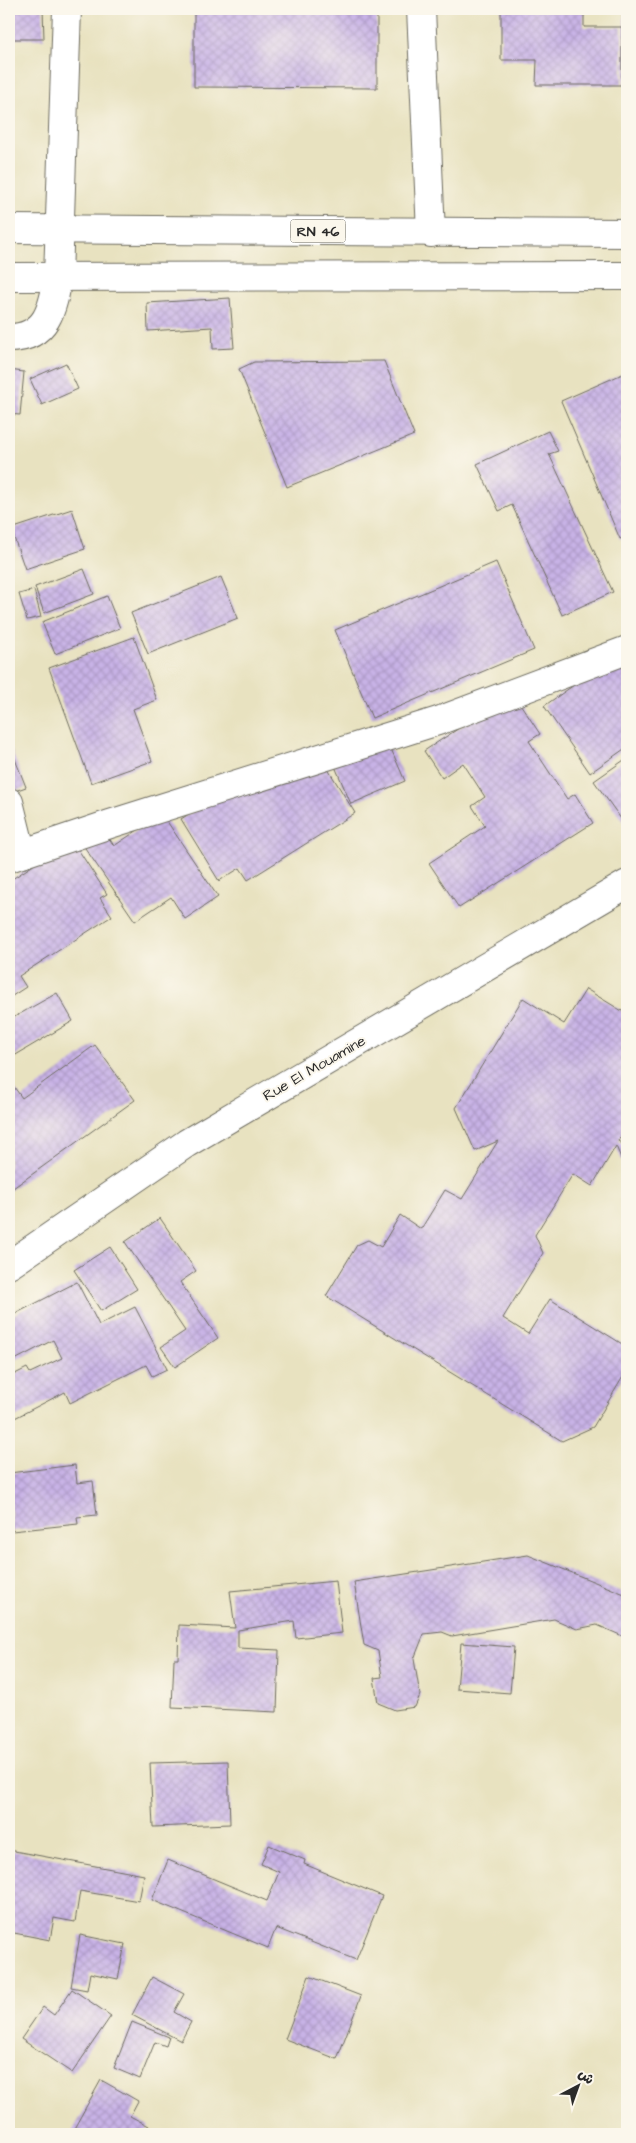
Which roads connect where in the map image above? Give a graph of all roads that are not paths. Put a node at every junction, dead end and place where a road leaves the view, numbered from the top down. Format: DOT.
graph roads {
  1 [pos="67,9"];
  2 [pos="421,9"];
  3 [pos="60,228"];
  4 [pos="9,229"];
  5 [pos="431,232"];
  6 [pos="627,233"];
  7 [pos="627,276"];
  8 [pos="58,277"];
  9 [pos="9,278"];
  10 [pos="9,338"];
  11 [pos="627,650"];
  12 [pos="9,802"];
  13 [pos="15,856"];
  14 [pos="627,884"];
  15 [pos="9,1265"];
  1 -- 3 [label="main road"];
  2 -- 5 [label="main road"];
  3 -- 4 [label="main road, RN 46"];
  3 -- 5 [label="main road, RN 46"];
  3 -- 8 [label="main road"];
  5 -- 6 [label="main road, RN 46"];
  7 -- 8 [label="main road"];
  8 -- 9 [label="main road"];
  8 -- 10 [label="main road"];
  11 -- 13 [label="main road"];
  12 -- 13 [label="main road"];
  14 -- 15 [label="main road, Rue El Mouamine"];
}
